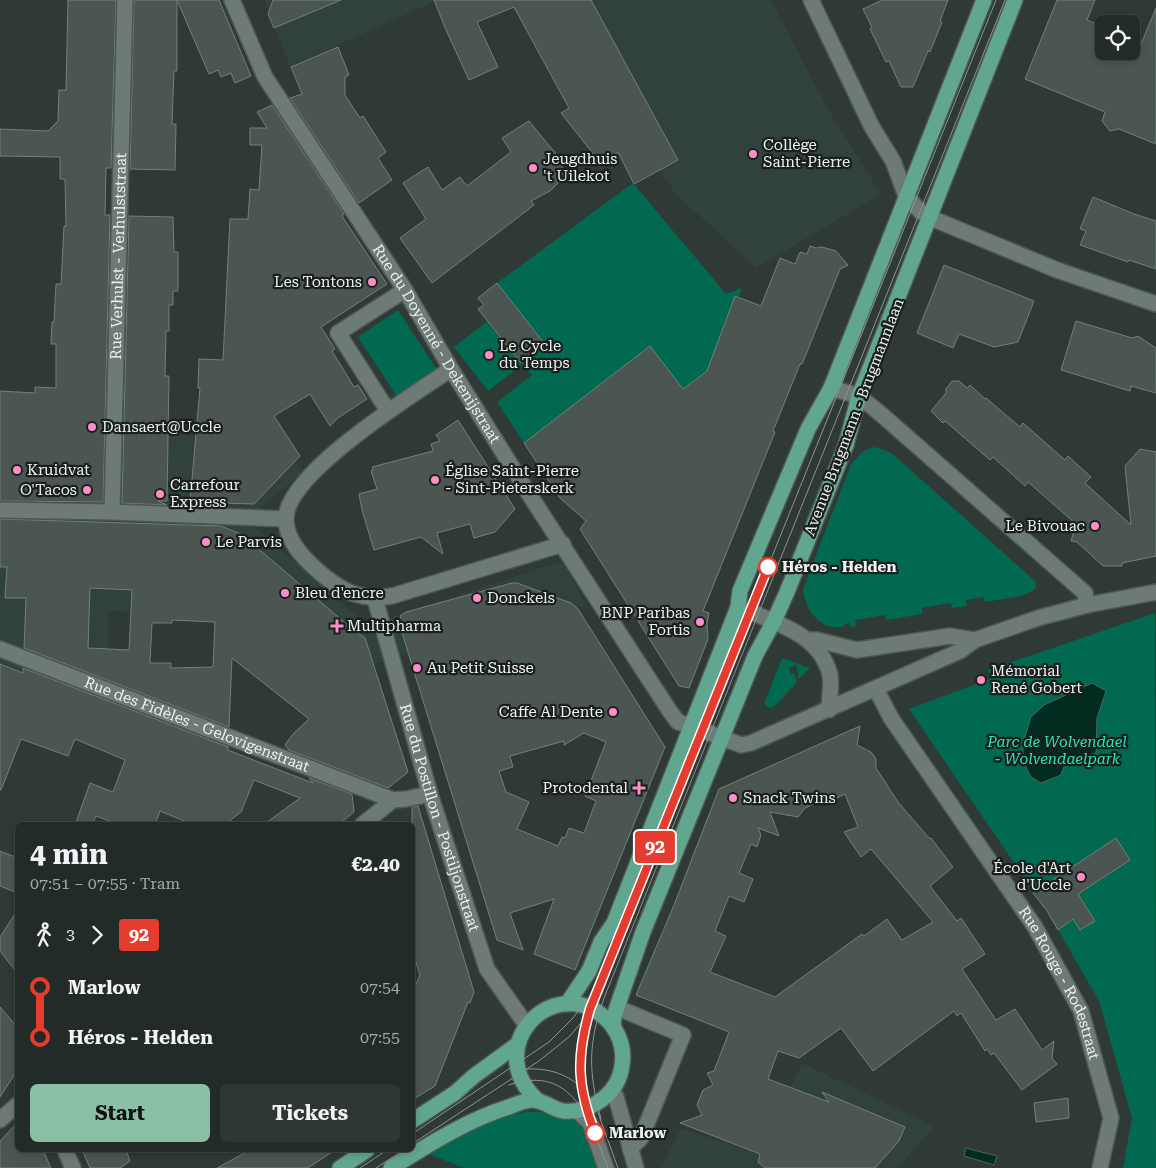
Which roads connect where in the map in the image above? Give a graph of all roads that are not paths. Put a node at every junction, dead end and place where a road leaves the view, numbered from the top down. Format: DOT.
graph roads {
  1 [pos="126,0"];
  2 [pos="232,0"];
  3 [pos="811,0"];
  4 [pos="984,0"];
  5 [pos="1016,0"];
  6 [pos="906,196"];
  7 [pos="931,218"];
  8 [pos="405,290"];
  9 [pos="1156,304"];
  10 [pos="451,369"];
  11 [pos="831,388"];
  12 [pos="859,396"];
  13 [pos="388,412"];
  14 [pos="0,510"];
  15 [pos="112,512"];
  16 [pos="286,519"];
  17 [pos="563,544"];
  18 [pos="1156,592"];
  19 [pos="375,599"];
  20 [pos="1087,605"];
  21 [pos="738,607"];
  22 [pos="774,621"];
  23 [pos="808,640"];
  24 [pos="975,640"];
  25 [pos="0,650"];
  26 [pos="876,689"];
  27 [pos="829,710"];
  28 [pos="691,726"];
  29 [pos="722,737"];
  30 [pos="430,794"];
  31 [pos="393,800"];
  32 [pos="366,822"];
  33 [pos="567,1004"];
  34 [pos="618,1008"];
  35 [pos="527,1026"];
  36 [pos="613,1027"];
  37 [pos="518,1044"];
  38 [pos="612,1090"];
  39 [pos="537,1100"];
  40 [pos="15,1107"];
  41 [pos="577,1110"];
  42 [pos="415,1119"];
  43 [pos="0,1120"];
  44 [pos="630,1149"];
  45 [pos="66,1152"];
  46 [pos="364,1152"];
  47 [pos="395,1167"];
  48 [pos="73,1168"];
  49 [pos="340,1168"];
  50 [pos="606,1168"];
  51 [pos="636,1168"];
  52 [pos="1100,1168"];
  1 -- 15 [label="street, Rue Verhulst - Verhulststraat"];
  2 -- 8 [label="street, Rue du Doyenné - Dekenijstraat"];
  3 -- 6 [label="street"];
  4 -- 6 [label="main road"];
  5 -- 7 [label="main road, Avenue Brugmann - Brugmannlaan"];
  6 -- 7 [label="street"];
  6 -- 11 [label="main road"];
  7 -- 9 [label="street"];
  7 -- 12 [label="main road, Avenue Brugmann - Brugmannlaan"];
  8 -- 10 [label="street, Rue du Doyenné - Dekenijstraat"];
  8 -- 13 [label="street"];
  10 -- 13 [label="street"];
  10 -- 17 [label="street, Rue du Doyenné - Dekenijstraat"];
  11 -- 12 [label="street"];
  11 -- 21 [label="main road"];
  12 -- 20 [label="street"];
  12 -- 22 [label="main road, Avenue Brugmann - Brugmannlaan"];
  13 -- 16 [label="street"];
  14 -- 15 [label="street"];
  15 -- 16 [label="street"];
  16 -- 19 [label="street"];
  17 -- 19 [label="street"];
  17 -- 28 [label="street, Rue du Doyenné - Dekenijstraat"];
  18 -- 20 [label="street"];
  19 -- 30 [label="street, Rue du Postillon - Postiljonstraat"];
  20 -- 24 [label="street"];
  21 -- 22 [label="street"];
  21 -- 28 [label="main road"];
  22 -- 23 [label="street"];
  22 -- 29 [label="main road, Avenue Brugmann - Brugmannlaan"];
  23 -- 24 [label="street"];
  23 -- 27 [label="street"];
  24 -- 26 [label="street, Rue du Doyenné - Dekenijstraat"];
  25 -- 31 [label="street, Rue des Fidèles - Gelovigenstraat"];
  26 -- 27 [label="street, Rue du Doyenné - Dekenijstraat"];
  26 -- 52 [label="street, Rue Rouge - Rodestraat"];
  27 -- 29 [label="street, Rue du Doyenné - Dekenijstraat"];
  28 -- 29 [label="street, Rue du Doyenné - Dekenijstraat"];
  28 -- 33 [label="main road"];
  29 -- 34 [label="main road, Avenue Brugmann - Brugmannlaan"];
  30 -- 31 [label="street"];
  30 -- 35 [label="street, Rue du Postillon - Postiljonstraat"];
  31 -- 32 [label="street"];
  33 -- 35 [label="main road"];
  33 -- 36 [label="main road"];
  34 -- 36 [label="main road, Avenue Brugmann - Brugmannlaan"];
  34 -- 44 [label="street"];
  35 -- 37 [label="main road"];
  36 -- 38 [label="main road"];
  37 -- 39 [label="main road"];
  37 -- 42 [label="main road"];
  38 -- 41 [label="main road"];
  38 -- 44 [label="street"];
  39 -- 41 [label="main road"];
  39 -- 47 [label="main road"];
  40 -- 43 [label="street"];
  41 -- 50 [label="street"];
  44 -- 51 [label="street"];
  45 -- 48 [label="street"];
  46 -- 49 [label="main road"];
}
